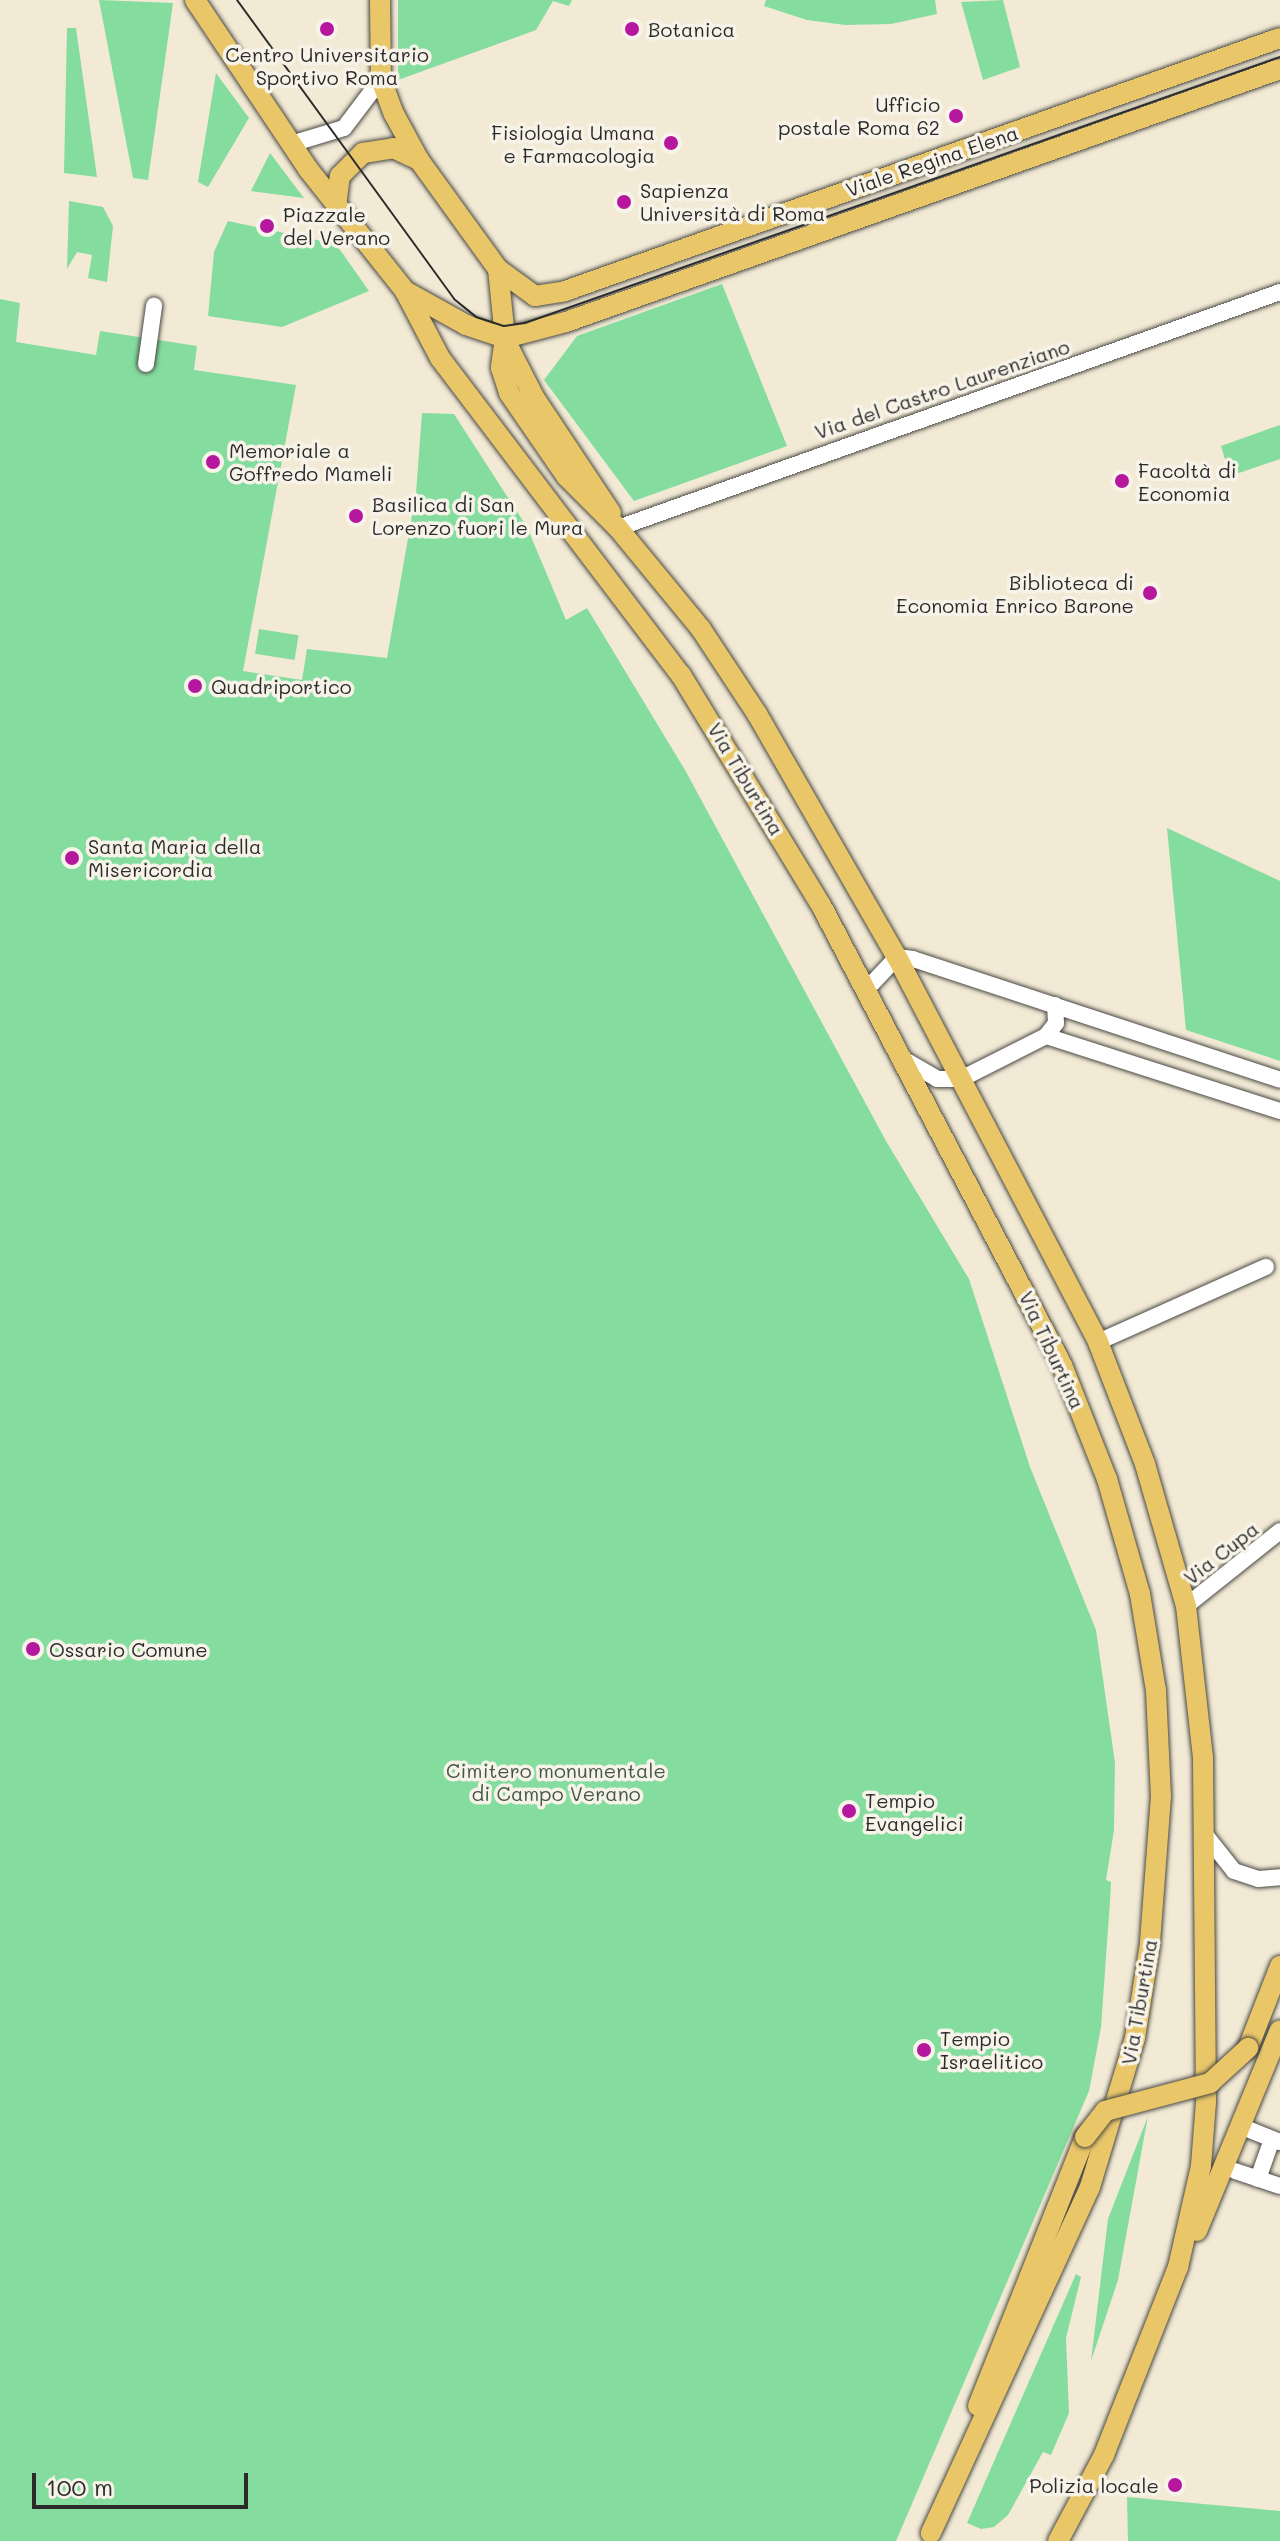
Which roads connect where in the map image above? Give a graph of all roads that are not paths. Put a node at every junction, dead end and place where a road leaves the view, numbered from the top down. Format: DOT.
graph roads {
  1 [pos="195,0"];
  2 [pos="380,0"];
  3 [pos="1280,38"];
  4 [pos="1280,69"];
  5 [pos="381,79"];
  6 [pos="291,144"];
  7 [pos="419,160"];
  8 [pos="336,207"];
  9 [pos="498,269"];
  10 [pos="405,291"];
  11 [pos="1280,292"];
  12 [pos="154,306"];
  13 [pos="505,338"];
  14 [pos="146,364"];
  15 [pos="618,528"];
  16 [pos="897,957"];
  17 [pos="866,990"];
  18 [pos="1055,1005"];
  19 [pos="1046,1036"];
  20 [pos="901,1058"];
  21 [pos="961,1079"];
  22 [pos="1280,1080"];
  23 [pos="1280,1111"];
  24 [pos="1266,1267"];
  25 [pos="1098,1342"];
  26 [pos="1280,1531"];
  27 [pos="1186,1606"];
  28 [pos="1203,1831"];
  29 [pos="1280,1877"];
  30 [pos="1280,1966"];
  31 [pos="1280,2030"];
  32 [pos="1250,2130"];
  33 [pos="1276,2140"];
  34 [pos="1235,2171"];
  35 [pos="1258,2179"];
  36 [pos="1280,2186"];
  37 [pos="1178,2267"];
  38 [pos="930,2537"];
  39 [pos="1058,2541"];
  1 -- 6 [label="main road"];
  2 -- 5 [label="main road"];
  3 -- 9 [label="main road, Viale Regina Elena"];
  4 -- 13 [label="main road, Viale Regina Elena"];
  5 -- 6 [label="street"];
  5 -- 7 [label="main road"];
  6 -- 8 [label="main road"];
  7 -- 8 [label="main road"];
  7 -- 9 [label="main road"];
  8 -- 10 [label="main road"];
  9 -- 13 [label="main road"];
  10 -- 13 [label="main road"];
  10 -- 17 [label="main road, Via Tiburtina"];
  11 -- 15 [label="street, Via del Castro Laurenziano"];
  12 -- 14 [label="street"];
  13 -- 15 [label="main road, Via Tiburtina"];
  15 -- 16 [label="main road, Via Tiburtina"];
  16 -- 17 [label="street"];
  16 -- 18 [label="street"];
  16 -- 21 [label="main road, Via Tiburtina"];
  17 -- 20 [label="main road, Via Tiburtina"];
  18 -- 19 [label="street"];
  18 -- 22 [label="street"];
  19 -- 21 [label="street"];
  19 -- 23 [label="street"];
  20 -- 21 [label="street"];
  20 -- 38 [label="main road, Via Tiburtina"];
  21 -- 25 [label="main road, Via Tiburtina"];
  24 -- 25 [label="street"];
  25 -- 27 [label="main road, Via Tiburtina"];
  26 -- 27 [label="street, Via Cupa"];
  27 -- 28 [label="main road, Via Tiburtina"];
  28 -- 29 [label="street"];
  28 -- 37 [label="main road, Via Tiburtina"];
  30 -- 38 [label="main road, Via Tiburtina, bridge"];
  31 -- 37 [label="main road"];
  32 -- 33 [label="street"];
  33 -- 35 [label="street"];
  34 -- 35 [label="street"];
  35 -- 36 [label="street"];
  37 -- 39 [label="main road, Via Tiburtina"];
}
